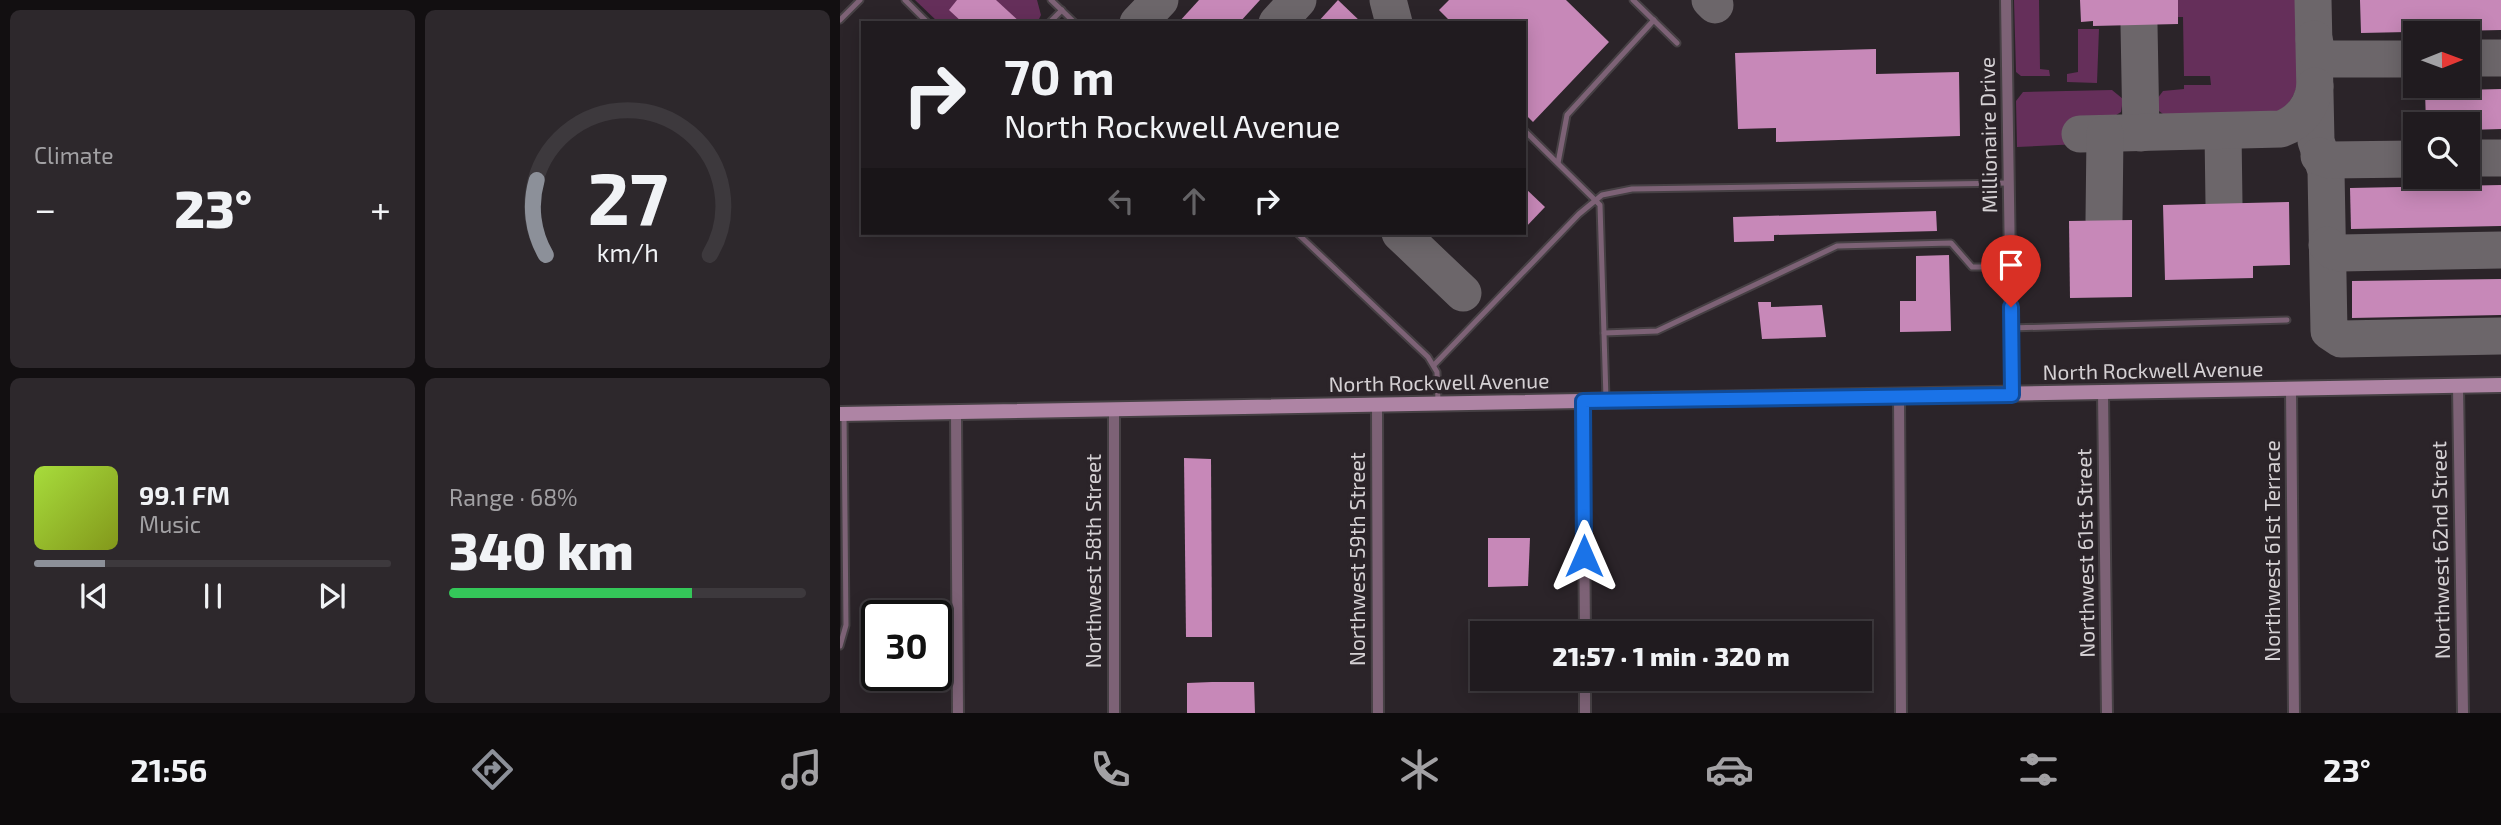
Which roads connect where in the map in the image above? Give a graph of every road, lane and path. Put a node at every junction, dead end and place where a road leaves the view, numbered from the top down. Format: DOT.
graph roads {
  1 [pos="860,0"];
  2 [pos="905,0"];
  3 [pos="1051,0"];
  4 [pos="1633,0"];
  5 [pos="2006,0"];
  6 [pos="1062,10"];
  7 [pos="840,20"];
  8 [pos="1654,20"];
  9 [pos="926,21"];
  10 [pos="1051,21"];
  11 [pos="1073,21"];
  12 [pos="1677,43"];
  13 [pos="1526,132"];
  14 [pos="1558,163"];
  15 [pos="2009,183"];
  16 [pos="1595,198"];
  17 [pos="1299,235"];
  18 [pos="2010,267"];
  19 [pos="2287,320"];
  20 [pos="2011,328"];
  21 [pos="1604,333"];
  22 [pos="1434,365"];
  23 [pos="2501,385"];
  24 [pos="2458,387"];
  25 [pos="2291,389"];
  26 [pos="2103,393"];
  27 [pos="2012,395"];
  28 [pos="1899,397"];
  29 [pos="1583,401"];
  30 [pos="1607,401"];
  31 [pos="1377,404"];
  32 [pos="1438,404"];
  33 [pos="1114,410"];
  34 [pos="842,414"];
  35 [pos="956,414"];
  36 [pos="842,458"];
  37 [pos="1584,621"];
  38 [pos="840,646"];
  39 [pos="1585,691"];
  40 [pos="958,713"];
  41 [pos="1114,713"];
  42 [pos="1378,713"];
  43 [pos="1585,713"];
  44 [pos="1901,713"];
  45 [pos="2107,713"];
  46 [pos="2294,713"];
  47 [pos="2463,713"];
  1 -- 7 [label="lane"];
  2 -- 9 [label="lane"];
  3 -- 6 [label="lane"];
  4 -- 8 [label="lane"];
  5 -- 15 [label="street, Millionaire Drive"];
  6 -- 10 [label="lane"];
  6 -- 11 [label="lane"];
  8 -- 12 [label="lane"];
  8 -- 14 [label="lane"];
  13 -- 14 [label="lane"];
  14 -- 16 [label="lane"];
  15 -- 16 [label="lane"];
  15 -- 18 [label="street, Millionaire Drive"];
  16 -- 21 [label="lane"];
  16 -- 22 [label="lane"];
  17 -- 22 [label="lane"];
  18 -- 20 [label="street, Millionaire Drive"];
  18 -- 21 [label="lane"];
  19 -- 20 [label="lane"];
  20 -- 27 [label="street, Millionaire Drive"];
  21 -- 30 [label="lane"];
  22 -- 32 [label="lane"];
  23 -- 24 [label="main road, North Rockwell Avenue"];
  24 -- 25 [label="main road, North Rockwell Avenue"];
  24 -- 47 [label="street, Northwest 62nd Street"];
  25 -- 26 [label="main road, North Rockwell Avenue"];
  25 -- 46 [label="street, Northwest 61st Terrace"];
  26 -- 27 [label="main road, North Rockwell Avenue"];
  26 -- 45 [label="street, Northwest 61st Street"];
  27 -- 28 [label="main road, North Rockwell Avenue"];
  28 -- 30 [label="main road, North Rockwell Avenue"];
  28 -- 44 [label="street"];
  29 -- 30 [label="main road, North Rockwell Avenue"];
  29 -- 32 [label="main road, North Rockwell Avenue"];
  29 -- 37 [label="street"];
  31 -- 32 [label="main road, North Rockwell Avenue"];
  31 -- 33 [label="main road, North Rockwell Avenue"];
  31 -- 42 [label="street, Northwest 59th Street"];
  33 -- 35 [label="main road, North Rockwell Avenue"];
  33 -- 41 [label="street, Northwest 58th Street"];
  34 -- 35 [label="main road, North Rockwell Avenue"];
  34 -- 36 [label="lane"];
  35 -- 40 [label="street"];
  36 -- 38 [label="lane"];
  39 -- 43 [label="street"];
}
